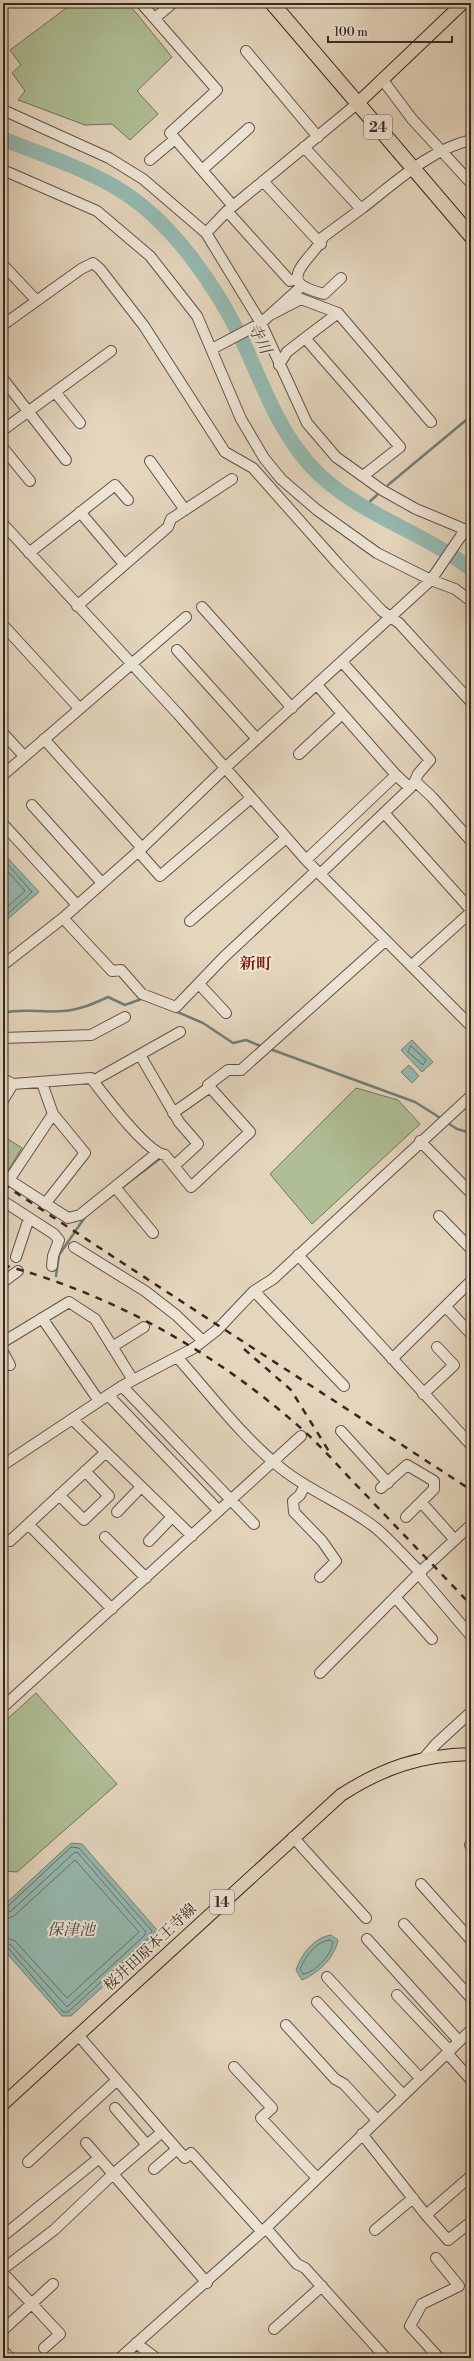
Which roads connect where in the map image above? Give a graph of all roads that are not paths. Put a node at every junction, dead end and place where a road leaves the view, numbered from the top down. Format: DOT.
graph roads {
  1 [pos="141,3"];
  2 [pos="173,3"];
  3 [pos="272,3"];
  4 [pos="463,3"];
  5 [pos="154,18"];
  6 [pos="246,51"];
  7 [pos="382,79"];
  8 [pos="358,103"];
  9 [pos="3,110"];
  10 [pos="249,128"];
  11 [pos="318,136"];
  12 [pos="175,139"];
  13 [pos="471,140"];
  14 [pos="304,146"];
  15 [pos="440,151"];
  16 [pos="150,160"];
  17 [pos="414,169"];
  18 [pos="3,170"];
  19 [pos="202,170"];
  20 [pos="263,181"];
  21 [pos="471,183"];
  22 [pos="230,208"];
  23 [pos="361,209"];
  24 [pos="206,233"];
  25 [pos="471,236"];
  26 [pos="321,244"];
  27 [pos="3,265"];
  28 [pos="341,278"];
  29 [pos="300,282"];
  30 [pos="36,300"];
  31 [pos="338,313"];
  32 [pos="272,314"];
  33 [pos="259,324"];
  34 [pos="3,325"];
  35 [pos="305,338"];
  36 [pos="213,349"];
  37 [pos="111,351"];
  38 [pos="278,365"];
  39 [pos="3,379"];
  40 [pos="54,392"];
  41 [pos="28,412"];
  42 [pos="431,422"];
  43 [pos="80,423"];
  44 [pos="3,430"];
  45 [pos="3,448"];
  46 [pos="66,460"];
  47 [pos="150,461"];
  48 [pos="363,476"];
  49 [pos="232,479"];
  50 [pos="30,481"];
  51 [pos="128,500"];
  52 [pos="185,510"];
  53 [pos="80,512"];
  54 [pos="3,525"];
  55 [pos="468,530"];
  56 [pos="29,553"];
  57 [pos="124,564"];
  58 [pos="433,578"];
  59 [pos="471,601"];
  60 [pos="76,606"];
  61 [pos="202,607"];
  62 [pos="392,616"];
  63 [pos="186,618"];
  64 [pos="3,625"];
  65 [pos="177,650"];
  66 [pos="342,662"];
  67 [pos="131,664"];
  68 [pos="317,685"];
  69 [pos="471,702"];
  70 [pos="79,708"];
  71 [pos="292,708"];
  72 [pos="342,714"];
  73 [pos="3,732"];
  74 [pos="44,739"];
  75 [pos="257,739"];
  76 [pos="299,754"];
  77 [pos="24,756"];
  78 [pos="225,768"];
  79 [pos="3,775"];
  80 [pos="396,776"];
  81 [pos="412,784"];
  82 [pos="251,798"];
  83 [pos="32,805"];
  84 [pos="385,814"];
  85 [pos="3,824"];
  86 [pos="286,838"];
  87 [pos="471,841"];
  88 [pos="140,850"];
  89 [pos="306,860"];
  90 [pos="318,872"];
  91 [pos="102,883"];
  92 [pos="77,905"];
  93 [pos="471,911"];
  94 [pos="63,918"];
  95 [pos="190,921"];
  96 [pos="385,941"];
  97 [pos="3,965"];
  98 [pos="411,966"];
  99 [pos="199,984"];
  100 [pos="226,1013"];
  101 [pos="125,1016"];
  102 [pos="471,1026"];
  103 [pos="180,1032"];
  104 [pos="3,1038"];
  105 [pos="140,1055"];
  106 [pos="3,1079"];
  107 [pos="93,1081"];
  108 [pos="42,1083"];
  109 [pos="13,1084"];
  110 [pos="210,1087"];
  111 [pos="471,1096"];
  112 [pos="3,1100"];
  113 [pos="173,1113"];
  114 [pos="53,1114"];
  115 [pos="420,1142"];
  116 [pos="158,1153"];
  117 [pos="174,1166"];
  118 [pos="6,1178"];
  119 [pos="117,1190"];
  120 [pos="471,1193"];
  121 [pos="3,1201"];
  122 [pos="45,1204"];
  123 [pos="439,1216"];
  124 [pos="29,1218"];
  125 [pos="153,1233"];
  126 [pos="74,1247"];
  127 [pos="471,1249"];
  128 [pos="298,1255"];
  129 [pos="16,1256"];
  130 [pos="52,1266"];
  131 [pos="18,1272"];
  132 [pos="471,1281"];
  133 [pos="3,1282"];
  134 [pos="254,1291"];
  135 [pos="446,1307"];
  136 [pos="42,1318"];
  137 [pos="144,1327"];
  138 [pos="471,1334"];
  139 [pos="3,1342"];
  140 [pos="203,1342"];
  141 [pos="112,1347"];
  142 [pos="437,1347"];
  143 [pos="3,1352"];
  144 [pos="176,1358"];
  145 [pos="392,1359"];
  146 [pos="10,1365"];
  147 [pos="133,1380"];
  148 [pos="122,1386"];
  149 [pos="344,1386"];
  150 [pos="423,1394"];
  151 [pos="108,1395"];
  152 [pos="99,1401"];
  153 [pos="72,1419"];
  154 [pos="341,1431"];
  155 [pos="301,1436"];
  156 [pos="471,1445"];
  157 [pos="105,1453"];
  158 [pos="274,1461"];
  159 [pos="4,1462"];
  160 [pos="85,1471"];
  161 [pos="306,1486"];
  162 [pos="141,1487"];
  163 [pos="59,1495"];
  164 [pos="231,1501"];
  165 [pos="421,1502"];
  166 [pos="118,1512"];
  167 [pos="219,1512"];
  168 [pos="172,1517"];
  169 [pos="406,1517"];
  170 [pos="28,1524"];
  171 [pos="254,1524"];
  172 [pos="471,1525"];
  173 [pos="192,1536"];
  174 [pos="105,1537"];
  175 [pos="149,1540"];
  176 [pos="455,1540"];
  177 [pos="10,1541"];
  178 [pos="420,1572"];
  179 [pos="320,1577"];
  180 [pos="146,1578"];
  181 [pos="396,1598"];
  182 [pos="112,1609"];
  183 [pos="471,1636"];
  184 [pos="432,1640"];
  185 [pos="320,1673"];
  186 [pos="3,1707"];
  187 [pos="471,1712"];
  188 [pos="471,1754"];
  189 [pos="424,1758"];
  190 [pos="293,1837"];
  191 [pos="421,1884"];
  192 [pos="366,1918"];
  193 [pos="404,1924"];
  194 [pos="367,1939"];
  195 [pos="471,1940"];
  196 [pos="327,1977"];
  197 [pos="397,1995"];
  198 [pos="471,1998"];
  199 [pos="317,2002"];
  200 [pos="286,2025"];
  201 [pos="471,2030"];
  202 [pos="78,2035"];
  203 [pos="459,2041"];
  204 [pos="448,2051"];
  205 [pos="234,2066"];
  206 [pos="420,2078"];
  207 [pos="471,2080"];
  208 [pos="116,2081"];
  209 [pos="403,2095"];
  210 [pos="3,2104"];
  211 [pos="115,2108"];
  212 [pos="377,2120"];
  213 [pos="162,2132"];
  214 [pos="362,2134"];
  215 [pos="86,2144"];
  216 [pos="148,2145"];
  217 [pos="177,2149"];
  218 [pos="99,2158"];
  219 [pos="28,2162"];
  220 [pos="154,2169"];
  221 [pos="113,2174"];
  222 [pos="471,2176"];
  223 [pos="317,2178"];
  224 [pos="413,2198"];
  225 [pos="426,2215"];
  226 [pos="471,2222"];
  227 [pos="264,2230"];
  228 [pos="375,2230"];
  229 [pos="3,2236"];
  230 [pos="436,2258"];
  231 [pos="3,2268"];
  232 [pos="207,2283"];
  233 [pos="54,2284"];
  234 [pos="322,2286"];
  235 [pos="32,2303"];
  236 [pos="274,2329"];
  237 [pos="3,2330"];
  238 [pos="136,2343"];
  239 [pos="44,2348"];
  240 [pos="3,2351"];
  241 [pos="10,2358"];
  242 [pos="120,2358"];
  243 [pos="156,2358"];
  244 [pos="386,2358"];
  245 [pos="439,2358"];
  1 -- 5 [label="street"];
  2 -- 5 [label="street"];
  3 -- 8 [label="highway, 24"];
  4 -- 7 [label="main road"];
  5 -- 12 [label="street"];
  6 -- 11 [label="street"];
  7 -- 8 [label="main road"];
  7 -- 15 [label="street"];
  8 -- 11 [label="street"];
  8 -- 17 [label="highway, 24"];
  9 -- 24 [label="street"];
  10 -- 19 [label="street"];
  11 -- 14 [label="street"];
  12 -- 16 [label="street"];
  12 -- 19 [label="street"];
  13 -- 15 [label="street"];
  14 -- 20 [label="street"];
  14 -- 23 [label="street"];
  15 -- 17 [label="street"];
  15 -- 21 [label="street"];
  17 -- 23 [label="street"];
  17 -- 25 [label="highway, 24"];
  18 -- 36 [label="street"];
  19 -- 22 [label="street"];
  20 -- 22 [label="street"];
  20 -- 26 [label="street"];
  22 -- 24 [label="street"];
  22 -- 29 [label="street"];
  23 -- 26 [label="street"];
  24 -- 33 [label="street"];
  26 -- 29 [label="street"];
  27 -- 30 [label="street"];
  28 -- 29 [label="street"];
  29 -- 32 [label="street"];
  30 -- 34 [label="street"];
  30 -- 62 [label="street"];
  31 -- 32 [label="street"];
  31 -- 35 [label="street"];
  31 -- 42 [label="street"];
  32 -- 33 [label="street"];
  33 -- 36 [label="street"];
  33 -- 38 [label="street"];
  35 -- 38 [label="street"];
  35 -- 48 [label="street"];
  36 -- 58 [label="street"];
  37 -- 40 [label="street"];
  38 -- 48 [label="street"];
  39 -- 41 [label="street"];
  40 -- 41 [label="street"];
  40 -- 43 [label="street"];
  41 -- 44 [label="street"];
  41 -- 46 [label="street"];
  45 -- 50 [label="street"];
  47 -- 52 [label="street"];
  48 -- 55 [label="street"];
  49 -- 52 [label="street"];
  51 -- 53 [label="street"];
  52 -- 57 [label="street"];
  53 -- 56 [label="street"];
  53 -- 57 [label="street"];
  54 -- 56 [label="street"];
  55 -- 58 [label="street"];
  56 -- 60 [label="street"];
  57 -- 60 [label="street"];
  58 -- 59 [label="street"];
  58 -- 62 [label="street"];
  60 -- 67 [label="street"];
  61 -- 71 [label="street"];
  62 -- 66 [label="street"];
  62 -- 69 [label="street"];
  63 -- 67 [label="street"];
  64 -- 70 [label="street"];
  65 -- 75 [label="street"];
  66 -- 68 [label="street"];
  66 -- 81 [label="street"];
  67 -- 70 [label="street"];
  67 -- 78 [label="street"];
  68 -- 71 [label="street"];
  68 -- 72 [label="street"];
  70 -- 74 [label="street"];
  71 -- 75 [label="street"];
  72 -- 76 [label="street"];
  72 -- 80 [label="street"];
  73 -- 77 [label="street"];
  74 -- 77 [label="street"];
  74 -- 88 [label="street"];
  75 -- 78 [label="street"];
  77 -- 79 [label="street"];
  78 -- 82 [label="street"];
  78 -- 88 [label="street"];
  80 -- 81 [label="street"];
  80 -- 89 [label="street"];
  81 -- 84 [label="street"];
  81 -- 87 [label="street"];
  82 -- 86 [label="street"];
  82 -- 88 [label="street"];
  83 -- 91 [label="street"];
  84 -- 90 [label="street"];
  84 -- 93 [label="street"];
  85 -- 92 [label="street"];
  86 -- 89 [label="street"];
  86 -- 95 [label="street"];
  88 -- 91 [label="street"];
  89 -- 90 [label="street"];
  90 -- 96 [label="street"];
  90 -- 99 [label="street"];
  91 -- 92 [label="street"];
  92 -- 94 [label="street"];
  93 -- 98 [label="street"];
  94 -- 97 [label="street"];
  94 -- 99 [label="street"];
  96 -- 98 [label="street"];
  96 -- 110 [label="street"];
  98 -- 102 [label="street"];
  99 -- 100 [label="street"];
  101 -- 104 [label="street"];
  103 -- 105 [label="street"];
  105 -- 107 [label="street"];
  105 -- 113 [label="street"];
  106 -- 109 [label="street"];
  107 -- 108 [label="street"];
  107 -- 116 [label="street"];
  108 -- 109 [label="street"];
  108 -- 114 [label="street"];
  109 -- 112 [label="street"];
  110 -- 113 [label="street"];
  110 -- 117 [label="street"];
  111 -- 115 [label="street"];
  113 -- 117 [label="street"];
  114 -- 118 [label="street"];
  114 -- 122 [label="street"];
  115 -- 120 [label="street"];
  115 -- 128 [label="street"];
  116 -- 117 [label="street"];
  116 -- 119 [label="street"];
  118 -- 122 [label="street"];
  119 -- 122 [label="street"];
  119 -- 125 [label="street"];
  121 -- 124 [label="street"];
  123 -- 127 [label="street"];
  124 -- 129 [label="street"];
  124 -- 130 [label="street"];
  126 -- 140 [label="street"];
  128 -- 134 [label="street"];
  128 -- 145 [label="street"];
  131 -- 133 [label="street"];
  132 -- 135 [label="street"];
  134 -- 140 [label="street"];
  134 -- 149 [label="street"];
  135 -- 138 [label="street"];
  135 -- 145 [label="street"];
  136 -- 139 [label="street"];
  136 -- 141 [label="street"];
  136 -- 152 [label="street"];
  137 -- 141 [label="street"];
  140 -- 144 [label="street"];
  141 -- 147 [label="street"];
  142 -- 150 [label="street"];
  143 -- 146 [label="street"];
  144 -- 147 [label="street"];
  144 -- 158 [label="street"];
  145 -- 150 [label="street"];
  147 -- 148 [label="street"];
  148 -- 151 [label="street"];
  148 -- 164 [label="street"];
  150 -- 156 [label="street"];
  151 -- 152 [label="street"];
  151 -- 167 [label="street"];
  152 -- 153 [label="street"];
  153 -- 157 [label="street"];
  153 -- 159 [label="street"];
  154 -- 165 [label="street"];
  155 -- 158 [label="street"];
  157 -- 160 [label="street"];
  157 -- 162 [label="street"];
  158 -- 161 [label="street"];
  158 -- 164 [label="street"];
  160 -- 163 [label="street"];
  160 -- 163 [label="street"];
  161 -- 178 [label="street"];
  161 -- 179 [label="street"];
  162 -- 166 [label="street"];
  162 -- 168 [label="street"];
  163 -- 170 [label="street"];
  164 -- 167 [label="street"];
  164 -- 171 [label="street"];
  165 -- 169 [label="street"];
  165 -- 176 [label="street"];
  167 -- 173 [label="street"];
  168 -- 173 [label="street"];
  168 -- 175 [label="street"];
  170 -- 177 [label="street"];
  170 -- 182 [label="street"];
  172 -- 176 [label="street"];
  173 -- 180 [label="street"];
  174 -- 180 [label="street"];
  176 -- 178 [label="street"];
  178 -- 181 [label="street"];
  178 -- 183 [label="street"];
  180 -- 182 [label="street"];
  181 -- 184 [label="street"];
  181 -- 185 [label="street"];
  182 -- 186 [label="street"];
  187 -- 189 [label="street"];
  188 -- 189 [label="main road, 桜井田原本王寺線 / 14"];
  189 -- 190 [label="main road, 桜井田原本王寺線 / 14"];
  190 -- 192 [label="street"];
  190 -- 202 [label="main road, 桜井田原本王寺線 / 14"];
  191 -- 195 [label="street"];
  193 -- 198 [label="street"];
  194 -- 203 [label="street"];
  196 -- 206 [label="street"];
  197 -- 204 [label="street"];
  199 -- 209 [label="street"];
  200 -- 212 [label="street"];
  201 -- 203 [label="street"];
  202 -- 208 [label="street"];
  202 -- 210 [label="main road, 桜井田原本王寺線 / 14"];
  203 -- 204 [label="street"];
  204 -- 206 [label="street"];
  204 -- 207 [label="street"];
  205 -- 223 [label="street"];
  206 -- 209 [label="street"];
  208 -- 213 [label="street"];
  208 -- 219 [label="street"];
  209 -- 212 [label="street"];
  211 -- 216 [label="street"];
  212 -- 214 [label="street"];
  213 -- 216 [label="street"];
  213 -- 217 [label="street"];
  214 -- 223 [label="street"];
  214 -- 224 [label="street"];
  215 -- 218 [label="street"];
  216 -- 221 [label="street"];
  217 -- 220 [label="street"];
  217 -- 227 [label="street"];
  218 -- 221 [label="street"];
  218 -- 229 [label="street"];
  221 -- 231 [label="street"];
  221 -- 232 [label="street"];
  222 -- 225 [label="street"];
  223 -- 227 [label="street"];
  224 -- 225 [label="street"];
  224 -- 228 [label="street"];
  225 -- 226 [label="street"];
  227 -- 232 [label="street"];
  227 -- 234 [label="street"];
  230 -- 245 [label="street"];
  231 -- 235 [label="street"];
  232 -- 238 [label="street"];
  233 -- 235 [label="street"];
  234 -- 236 [label="street"];
  234 -- 244 [label="street"];
  235 -- 237 [label="street"];
  235 -- 239 [label="street"];
  238 -- 242 [label="street"];
  238 -- 243 [label="street"];
  240 -- 241 [label="street"];
}
